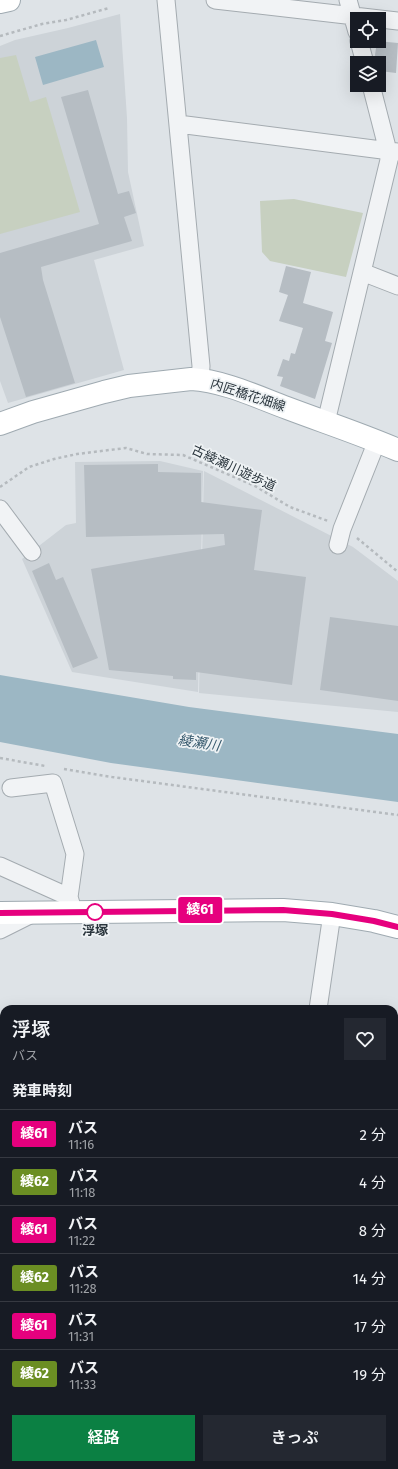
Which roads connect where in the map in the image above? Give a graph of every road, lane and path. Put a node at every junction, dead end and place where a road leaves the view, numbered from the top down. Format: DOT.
graph roads {
  1 [pos="9,0"];
  2 [pos="166,0"];
  3 [pos="215,0"];
  4 [pos="0,2"];
  5 [pos="109,8"];
  6 [pos="351,8"];
  7 [pos="398,21"];
  8 [pos="0,36"];
  9 [pos="373,92"];
  10 [pos="178,124"];
  11 [pos="393,151"];
  12 [pos="362,272"];
  13 [pos="398,286"];
  14 [pos="200,380"];
  15 [pos="326,422"];
  16 [pos="0,424"];
  17 [pos="376,440"];
  18 [pos="398,450"];
  19 [pos="0,487"];
  20 [pos="0,509"];
  21 [pos="342,529"];
  22 [pos="338,545"];
  23 [pos="32,552"];
  24 [pos="398,572"];
  25 [pos="0,758"];
  26 [pos="52,767"];
  27 [pos="60,768"];
  28 [pos="11,788"];
  29 [pos="398,815"];
  30 [pos="0,866"];
  31 [pos="71,905"];
  32 [pos="0,913"];
  33 [pos="34,913"];
  34 [pos="332,914"];
  35 [pos="398,927"];
  36 [pos="0,930"];
  37 [pos="319,1005"];
  1 -- 4 [label="main road"];
  2 -- 10 [label="street"];
  3 -- 6 [label="street"];
  5 -- 8 [label="path"];
  6 -- 7 [label="street"];
  9 -- 11 [label="street"];
  10 -- 11 [label="street"];
  10 -- 14 [label="street"];
  11 -- 12 [label="street"];
  12 -- 13 [label="street"];
  12 -- 15 [label="street"];
  14 -- 15 [label="main road, 内匠橋花畑線"];
  14 -- 16 [label="main road, 内匠橋花畑線"];
  15 -- 17 [label="main road, 内匠橋花畑線"];
  17 -- 18 [label="main road, 内匠橋花畑線"];
  17 -- 21 [label="street"];
  19 -- 21 [label="path, 古綾瀬川遊歩道"];
  20 -- 23 [label="street"];
  21 -- 22 [label="street"];
  21 -- 24 [label="path, 古綾瀬川遊歩道"];
  25 -- 26 [label="path"];
  27 -- 29 [label="path"];
  28 -- 31 [label="street"];
  30 -- 31 [label="street"];
  31 -- 33 [label="main road"];
  31 -- 34 [label="main road"];
  32 -- 33 [label="main road"];
  33 -- 36 [label="street"];
  34 -- 35 [label="main road"];
  34 -- 37 [label="street"];
}
